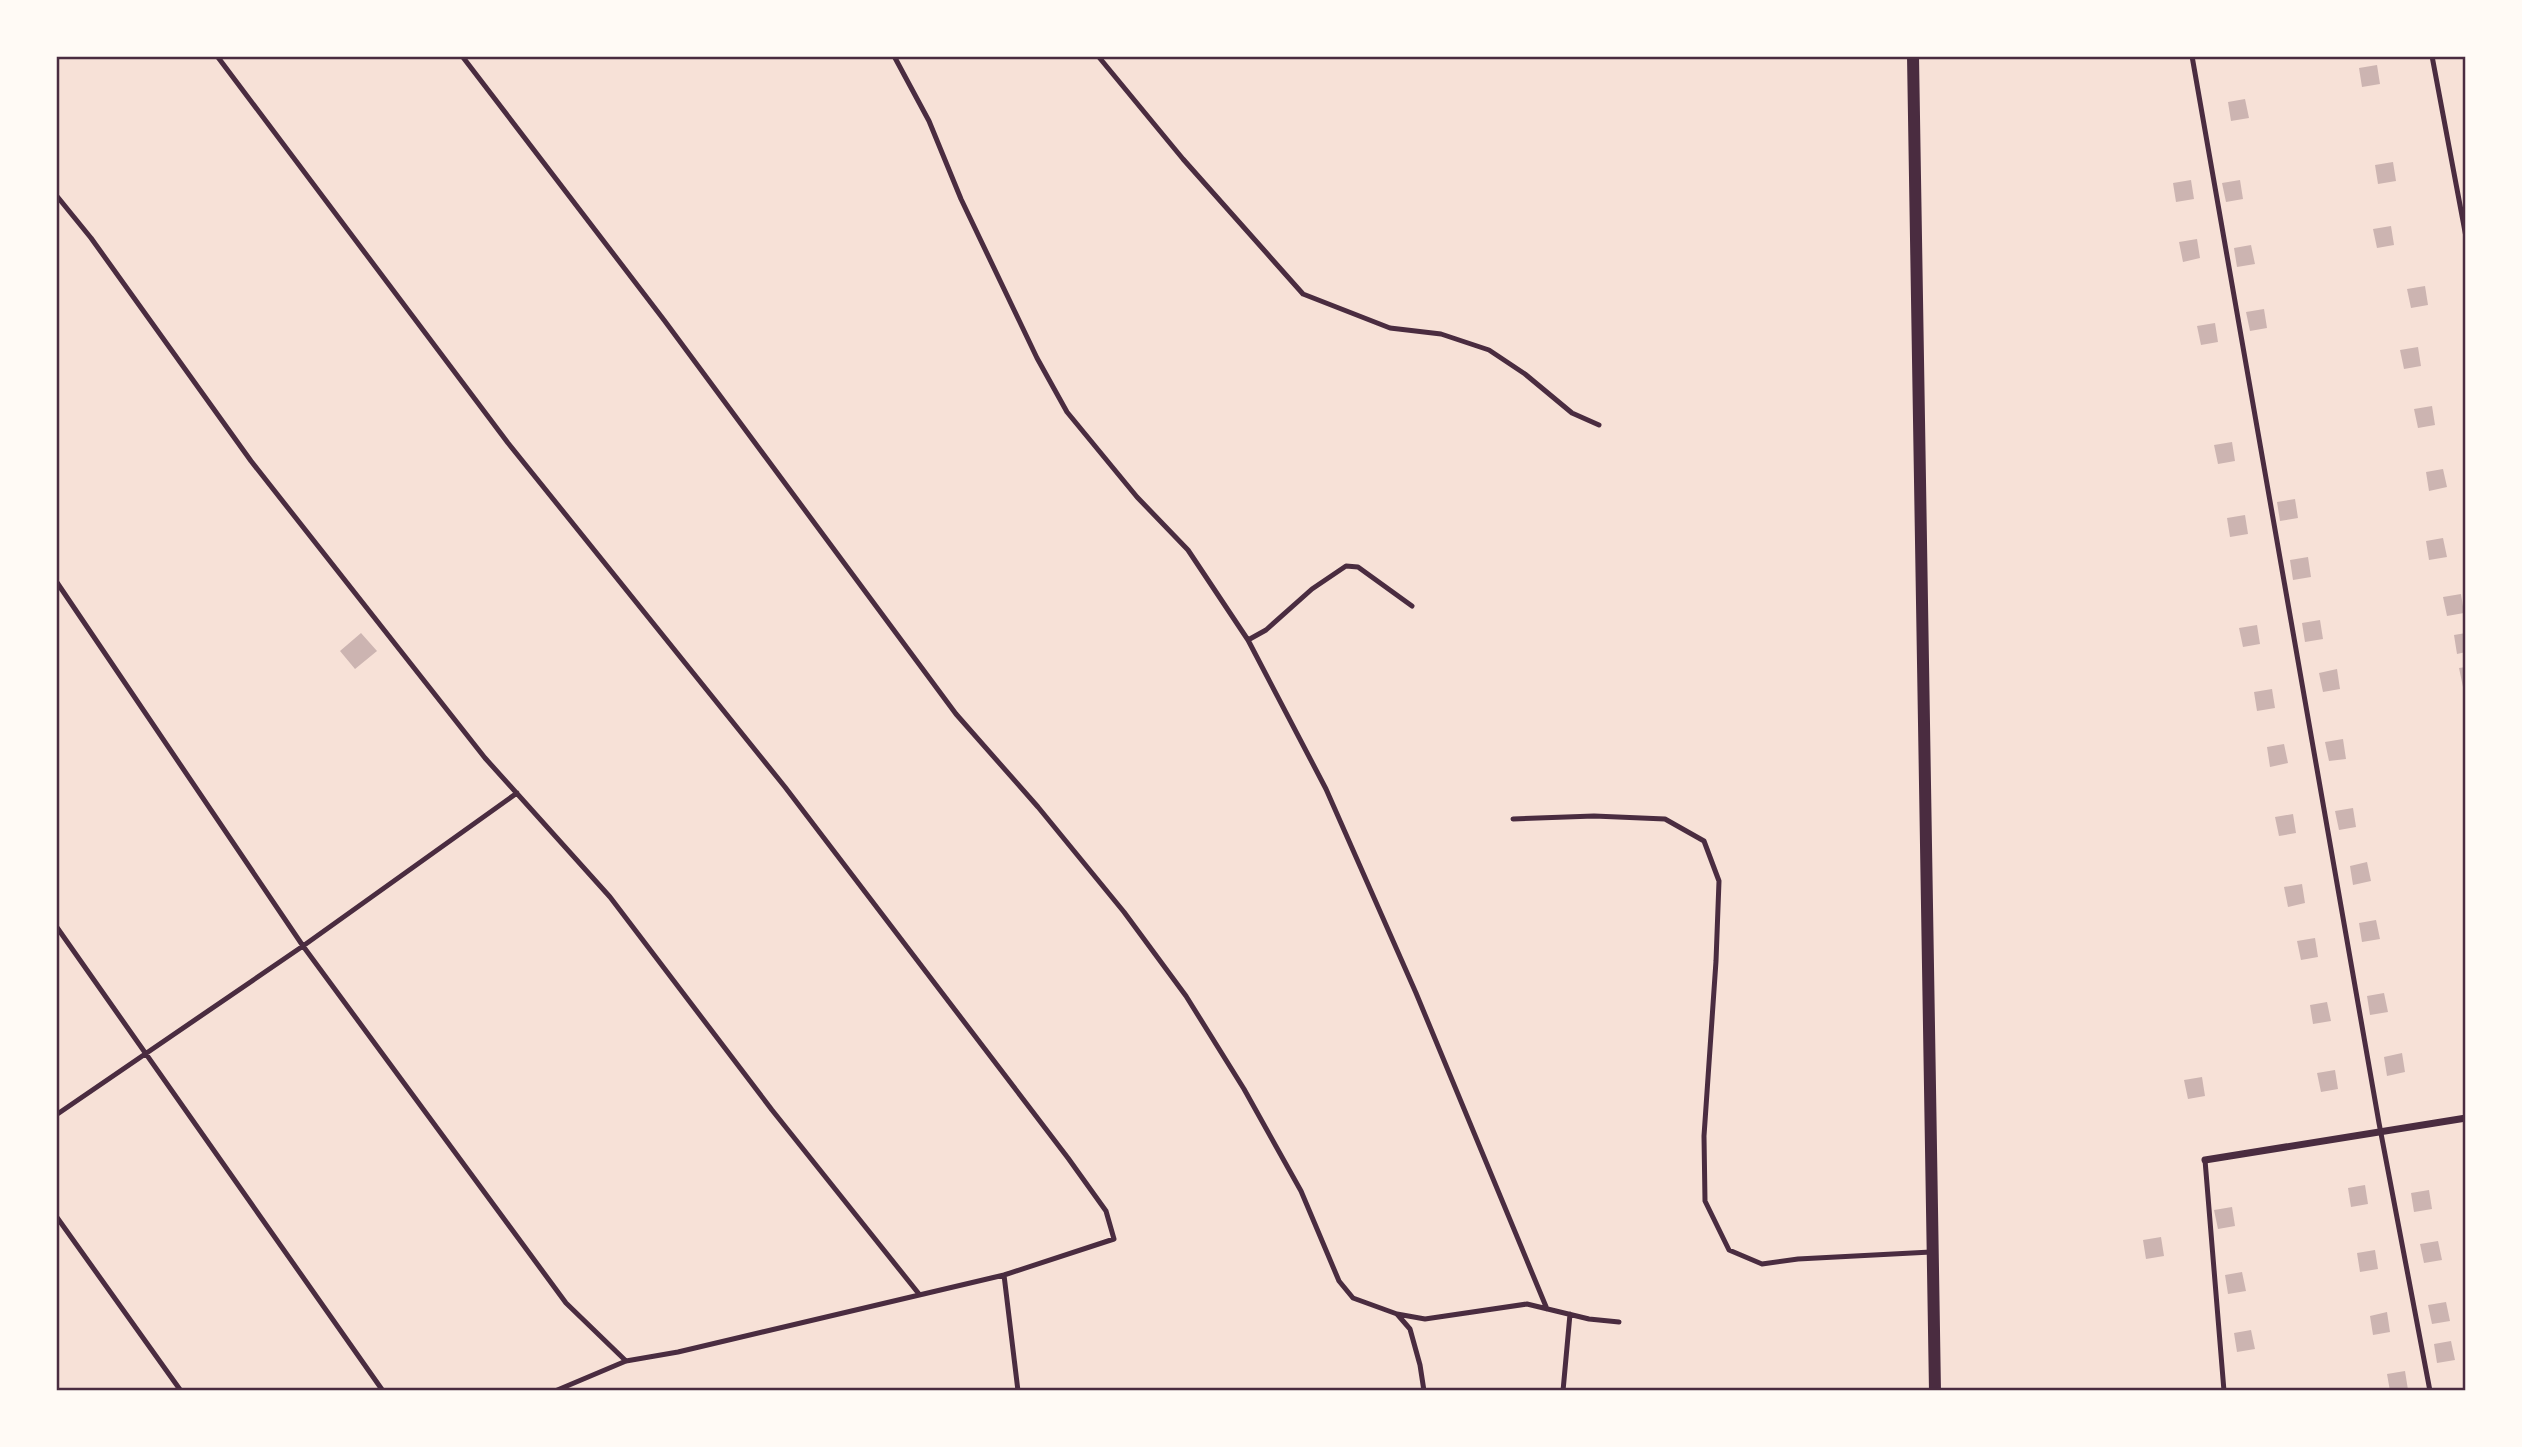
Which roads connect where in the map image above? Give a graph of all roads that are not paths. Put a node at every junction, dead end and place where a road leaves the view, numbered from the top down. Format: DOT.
graph roads {
  1 [pos="217,56"];
  2 [pos="462,56"];
  3 [pos="894,56"];
  4 [pos="1098,56"];
  5 [pos="1913,56"];
  6 [pos="2192,56"];
  7 [pos="2432,56"];
  8 [pos="56,195"];
  9 [pos="2466,236"];
  10 [pos="1599,425"];
  11 [pos="56,581"];
  12 [pos="1412,606"];
  13 [pos="1248,640"];
  14 [pos="517,793"];
  15 [pos="1513,819"];
  16 [pos="56,926"];
  17 [pos="303,946"];
  18 [pos="147,1053"];
  19 [pos="56,1115"];
  20 [pos="2466,1118"];
  21 [pos="2381,1131"];
  22 [pos="2205,1160"];
  23 [pos="56,1216"];
  24 [pos="1934,1251"];
  25 [pos="1004,1275"];
  26 [pos="919,1294"];
  27 [pos="1547,1309"];
  28 [pos="1397,1314"];
  29 [pos="1570,1314"];
  30 [pos="1619,1322"];
  31 [pos="626,1362"];
  32 [pos="181,1391"];
  33 [pos="383,1391"];
  34 [pos="555,1391"];
  35 [pos="1018,1391"];
  36 [pos="1424,1391"];
  37 [pos="1563,1391"];
  38 [pos="1936,1391"];
  39 [pos="2224,1391"];
  40 [pos="2430,1391"];
  1 -- 25 [label="lane"];
  2 -- 28 [label="lane"];
  3 -- 13 [label="lane"];
  4 -- 10 [label="lane"];
  5 -- 24 [label="street"];
  6 -- 21 [label="lane"];
  7 -- 9 [label="lane"];
  8 -- 14 [label="lane"];
  11 -- 17 [label="lane"];
  12 -- 13 [label="lane"];
  13 -- 27 [label="lane"];
  14 -- 17 [label="lane"];
  14 -- 26 [label="lane"];
  15 -- 24 [label="lane"];
  16 -- 18 [label="lane"];
  17 -- 18 [label="lane"];
  17 -- 31 [label="lane"];
  18 -- 19 [label="lane"];
  18 -- 33 [label="lane"];
  20 -- 21 [label="street"];
  21 -- 22 [label="street"];
  21 -- 40 [label="lane"];
  22 -- 39 [label="lane"];
  23 -- 32 [label="lane"];
  24 -- 38 [label="street"];
  25 -- 26 [label="lane"];
  25 -- 35 [label="lane"];
  26 -- 31 [label="lane"];
  27 -- 28 [label="lane"];
  27 -- 29 [label="lane"];
  28 -- 36 [label="lane"];
  29 -- 30 [label="lane"];
  29 -- 37 [label="lane"];
  31 -- 34 [label="lane"];
}
